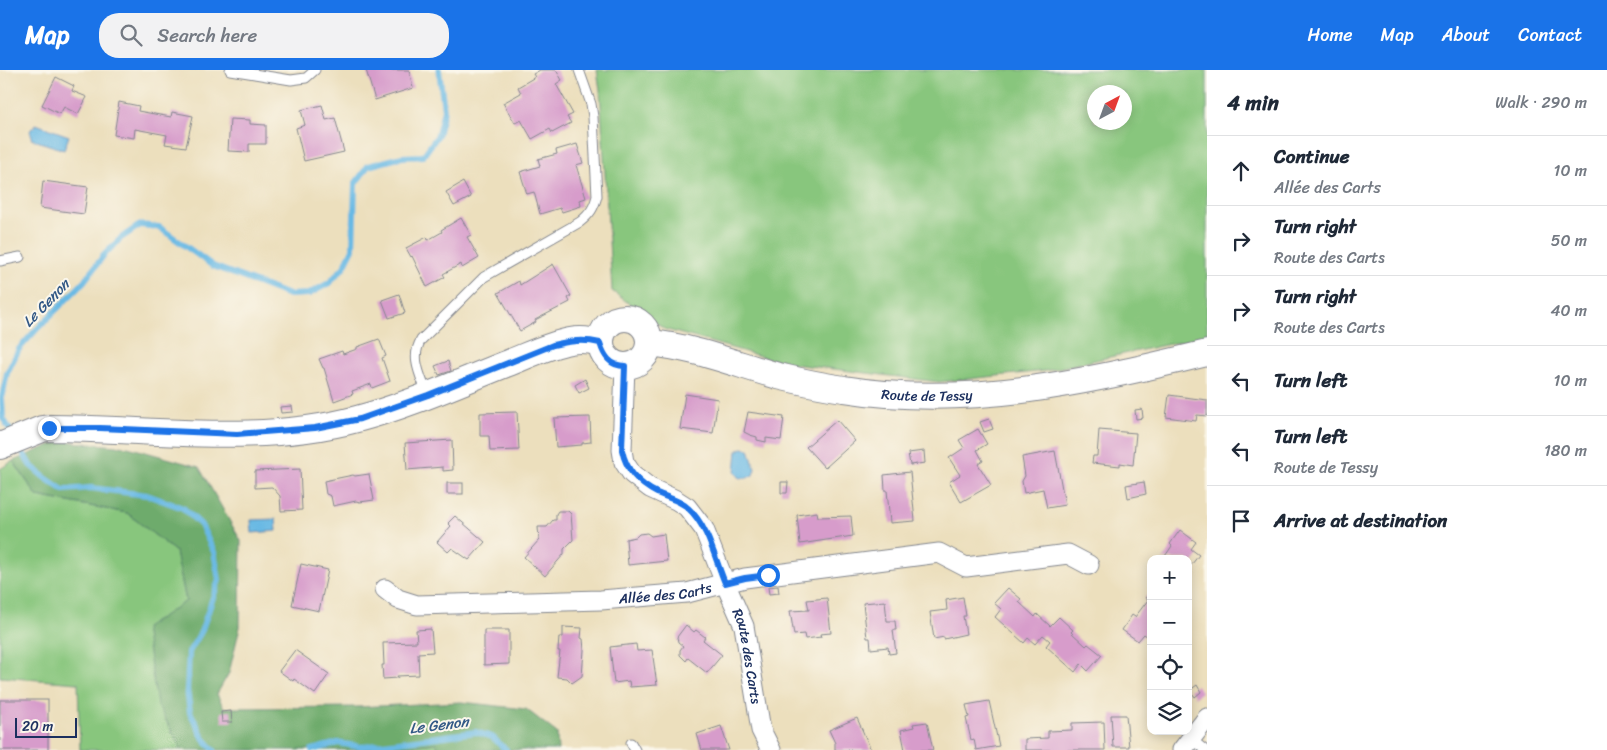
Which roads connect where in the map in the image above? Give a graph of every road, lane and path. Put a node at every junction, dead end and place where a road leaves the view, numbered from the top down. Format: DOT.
graph roads {
  1 [pos="230,70"];
  2 [pos="315,70"];
  3 [pos="579,70"];
  4 [pos="20,257"];
  5 [pos="0,261"];
  6 [pos="600,343"];
  7 [pos="649,343"];
  8 [pos="1207,352"];
  9 [pos="625,366"];
  10 [pos="428,395"];
  11 [pos="0,446"];
  12 [pos="1089,565"];
  13 [pos="725,583"];
  14 [pos="386,589"];
  15 [pos="1207,718"];
  16 [pos="1193,746"];
  17 [pos="771,750"];
  1 -- 2 [label="lane"];
  3 -- 10 [label="lane"];
  4 -- 5 [label="lane"];
  6 -- 7 [label="street"];
  6 -- 9 [label="street"];
  6 -- 10 [label="street"];
  7 -- 8 [label="street, Route de Tessy"];
  7 -- 9 [label="street"];
  9 -- 13 [label="street, Route des Carts"];
  10 -- 11 [label="street"];
  12 -- 13 [label="street, Allée des Carts"];
  13 -- 14 [label="street, Allée des Carts"];
  13 -- 17 [label="street, Route des Carts"];
  15 -- 16 [label="street"];
}
